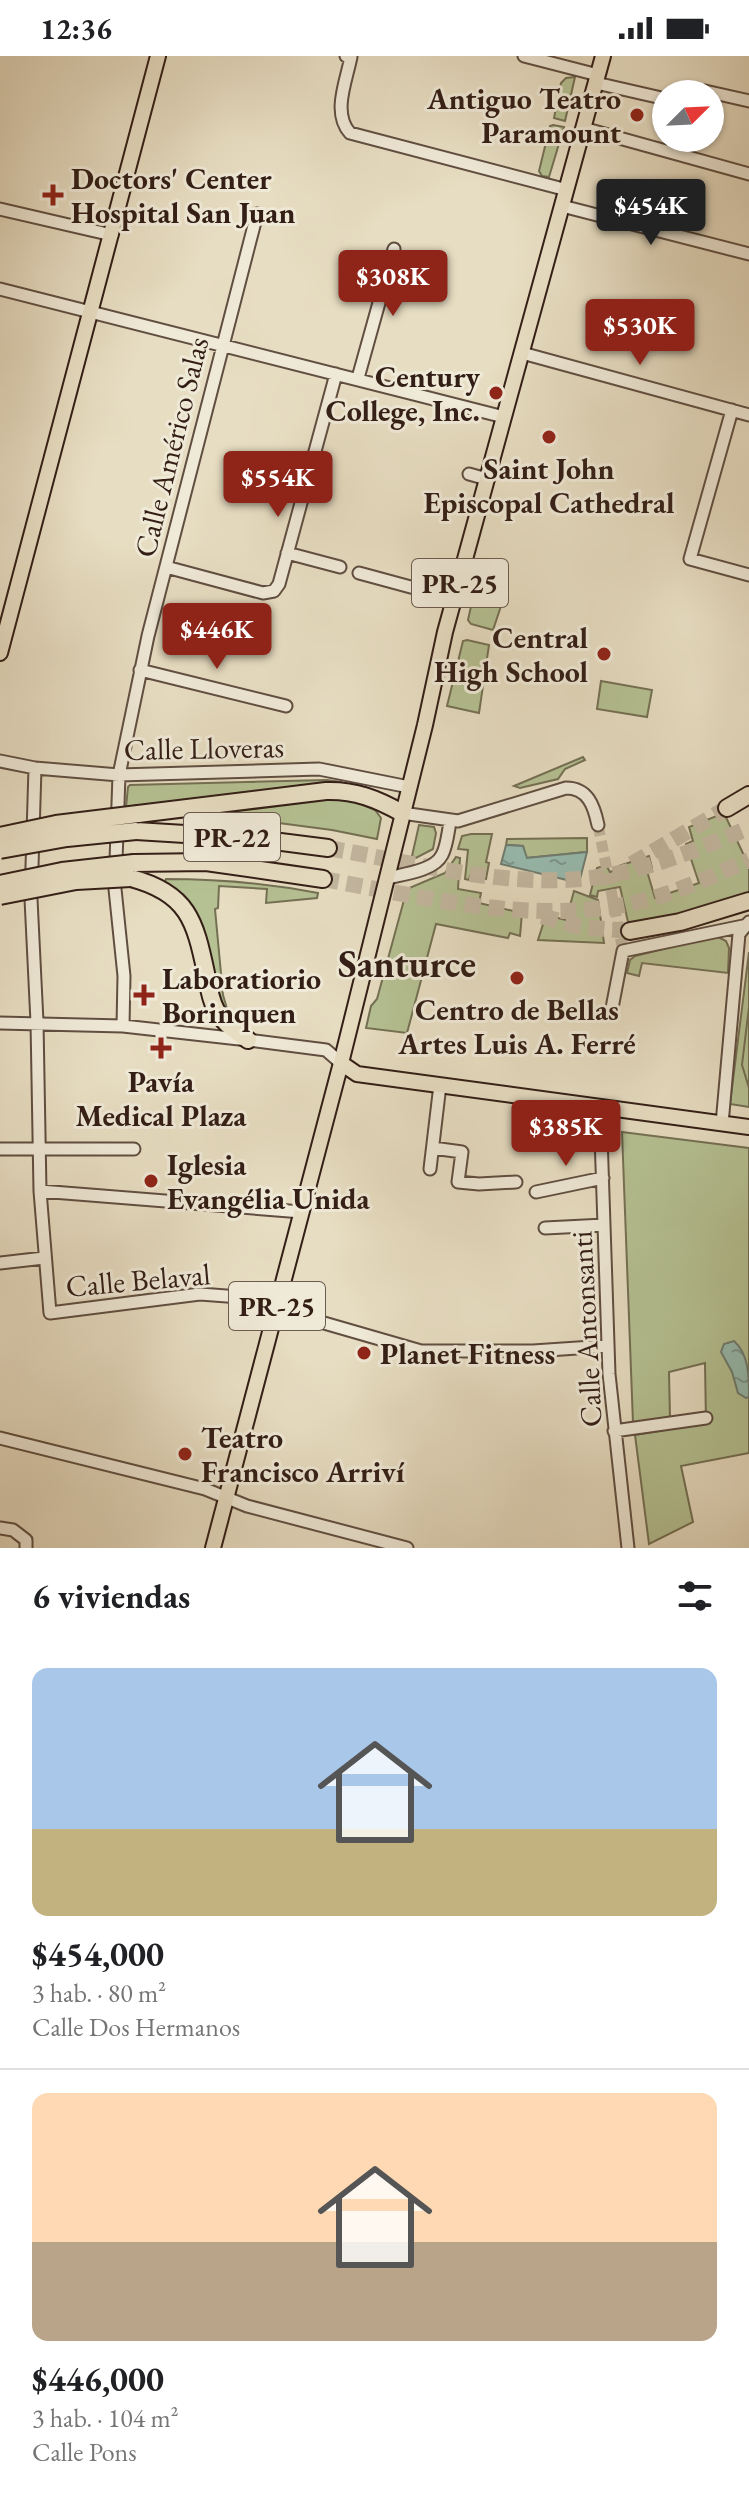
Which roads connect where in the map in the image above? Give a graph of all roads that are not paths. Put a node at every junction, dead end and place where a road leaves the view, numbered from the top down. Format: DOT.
graph roads {
  1 [pos="158,56"];
  2 [pos="350,56"];
  3 [pos="524,56"];
  4 [pos="603,56"];
  5 [pos="597,79"];
  6 [pos="652,95"];
  7 [pos="724,95"];
  8 [pos="745,100"];
  9 [pos="583,128"];
  10 [pos="749,174"];
  11 [pos="567,190"];
  12 [pos="562,206"];
  13 [pos="0,209"];
  14 [pos="257,214"];
  15 [pos="112,235"];
  16 [pos="394,249"];
  17 [pos="749,254"];
  18 [pos="0,289"];
  19 [pos="91,312"];
  20 [pos="222,344"];
  21 [pos="522,353"];
  22 [pos="336,374"];
  23 [pos="358,378"];
  24 [pos="732,410"];
  25 [pos="749,415"];
  26 [pos="504,417"];
  27 [pos="469,474"];
  28 [pos="487,479"];
  29 [pos="287,553"];
  30 [pos="166,567"];
  31 [pos="340,567"];
  32 [pos="359,573"];
  33 [pos="749,575"];
  34 [pos="455,599"];
  35 [pos="5,616"];
  36 [pos="0,653"];
  37 [pos="140,670"];
  38 [pos="286,706"];
  39 [pos="0,761"];
  40 [pos="35,768"];
  41 [pos="119,775"];
  42 [pos="409,787"];
  43 [pos="749,795"];
  44 [pos="727,808"];
  45 [pos="402,813"];
  46 [pos="450,822"];
  47 [pos="598,825"];
  48 [pos="0,836"];
  49 [pos="328,848"];
  50 [pos="0,850"];
  51 [pos="132,871"];
  52 [pos="387,878"];
  53 [pos="323,879"];
  54 [pos="0,884"];
  55 [pos="0,896"];
  56 [pos="749,901"];
  57 [pos="746,924"];
  58 [pos="630,931"];
  59 [pos="612,1008"];
  60 [pos="37,1022"];
  61 [pos="0,1023"];
  62 [pos="123,1026"];
  63 [pos="248,1040"];
  64 [pos="341,1063"];
  65 [pos="440,1085"];
  66 [pos="600,1106"];
  67 [pos="722,1124"];
  68 [pos="749,1127"];
  69 [pos="433,1148"];
  70 [pos="0,1149"];
  71 [pos="39,1149"];
  72 [pos="134,1149"];
  73 [pos="430,1169"];
  74 [pos="603,1178"];
  75 [pos="516,1182"];
  76 [pos="40,1191"];
  77 [pos="536,1192"];
  78 [pos="302,1212"];
  79 [pos="604,1225"];
  80 [pos="545,1228"];
  81 [pos="44,1258"];
  82 [pos="0,1263"];
  83 [pos="277,1306"];
  84 [pos="607,1346"];
  85 [pos="706,1418"];
  86 [pos="614,1431"];
  87 [pos="0,1438"];
  88 [pos="226,1498"];
  89 [pos="0,1528"];
  90 [pos="26,1548"];
  91 [pos="213,1548"];
  92 [pos="407,1548"];
  93 [pos="628,1548"];
  1 -- 15 [label="main road"];
  2 -- 11 [label="street"];
  3 -- 5 [label="street"];
  4 -- 5 [label="main road, PR-25"];
  5 -- 6 [label="street"];
  5 -- 9 [label="main road, PR-25"];
  7 -- 8 [label="street"];
  9 -- 10 [label="street"];
  9 -- 11 [label="main road, PR-25"];
  11 -- 12 [label="main road, PR-25"];
  12 -- 17 [label="street"];
  12 -- 21 [label="main road, PR-25"];
  13 -- 15 [label="street"];
  14 -- 20 [label="street, Calle Américo Salas"];
  15 -- 19 [label="main road"];
  16 -- 23 [label="street"];
  18 -- 19 [label="street"];
  19 -- 20 [label="street"];
  19 -- 35 [label="main road"];
  20 -- 22 [label="street"];
  20 -- 30 [label="street, Calle Américo Salas"];
  21 -- 24 [label="street"];
  21 -- 26 [label="main road, PR-25"];
  22 -- 23 [label="street"];
  22 -- 29 [label="street"];
  23 -- 26 [label="street"];
  24 -- 25 [label="street"];
  24 -- 33 [label="street"];
  26 -- 28 [label="main road, PR-25"];
  27 -- 28 [label="street"];
  28 -- 34 [label="main road, PR-25"];
  29 -- 30 [label="street"];
  29 -- 31 [label="street"];
  30 -- 37 [label="street, Calle Américo Salas"];
  32 -- 34 [label="street"];
  34 -- 42 [label="main road, PR-25"];
  35 -- 36 [label="main road"];
  37 -- 38 [label="street"];
  37 -- 41 [label="street, Calle Américo Salas"];
  39 -- 40 [label="street, Calle Lloveras"];
  40 -- 41 [label="street, Calle Lloveras"];
  40 -- 60 [label="street"];
  41 -- 42 [label="street, Calle Lloveras"];
  41 -- 62 [label="street, Calle Américo Salas"];
  42 -- 45 [label="main road, PR-25"];
  43 -- 44 [label="highway"];
  45 -- 46 [label="street"];
  45 -- 48 [label="highway, bridge"];
  45 -- 52 [label="main road, PR-25"];
  46 -- 47 [label="street"];
  46 -- 52 [label="street"];
  49 -- 50 [label="highway, PR-22, bridge"];
  51 -- 53 [label="highway, PR-22"];
  51 -- 54 [label="highway, PR-22, bridge"];
  51 -- 55 [label="highway, bridge"];
  51 -- 63 [label="highway"];
  52 -- 64 [label="main road, PR-25"];
  56 -- 58 [label="highway"];
  57 -- 59 [label="street"];
  57 -- 67 [label="street"];
  60 -- 61 [label="street"];
  60 -- 62 [label="street"];
  60 -- 71 [label="street"];
  62 -- 63 [label="street"];
  63 -- 64 [label="street"];
  64 -- 65 [label="main road"];
  64 -- 78 [label="main road, PR-25"];
  65 -- 66 [label="main road"];
  65 -- 69 [label="street"];
  66 -- 67 [label="main road"];
  66 -- 74 [label="street, Calle Antonsanti"];
  67 -- 68 [label="main road"];
  69 -- 73 [label="street"];
  69 -- 75 [label="street"];
  70 -- 71 [label="street"];
  71 -- 72 [label="street"];
  71 -- 76 [label="street"];
  74 -- 77 [label="street"];
  74 -- 79 [label="street, Calle Antonsanti"];
  76 -- 78 [label="street"];
  76 -- 81 [label="street"];
  78 -- 83 [label="main road, PR-25"];
  79 -- 80 [label="street"];
  79 -- 84 [label="street, Calle Antonsanti"];
  81 -- 82 [label="street"];
  81 -- 83 [label="street, Calle Belaval"];
  83 -- 84 [label="street, Calle Belaval"];
  83 -- 88 [label="main road, PR-25"];
  84 -- 86 [label="street, Calle Antonsanti"];
  85 -- 86 [label="street"];
  86 -- 93 [label="street, Calle Antonsanti"];
  87 -- 88 [label="street"];
  88 -- 91 [label="main road, PR-25"];
  88 -- 92 [label="street"];
  89 -- 90 [label="street"];
}
